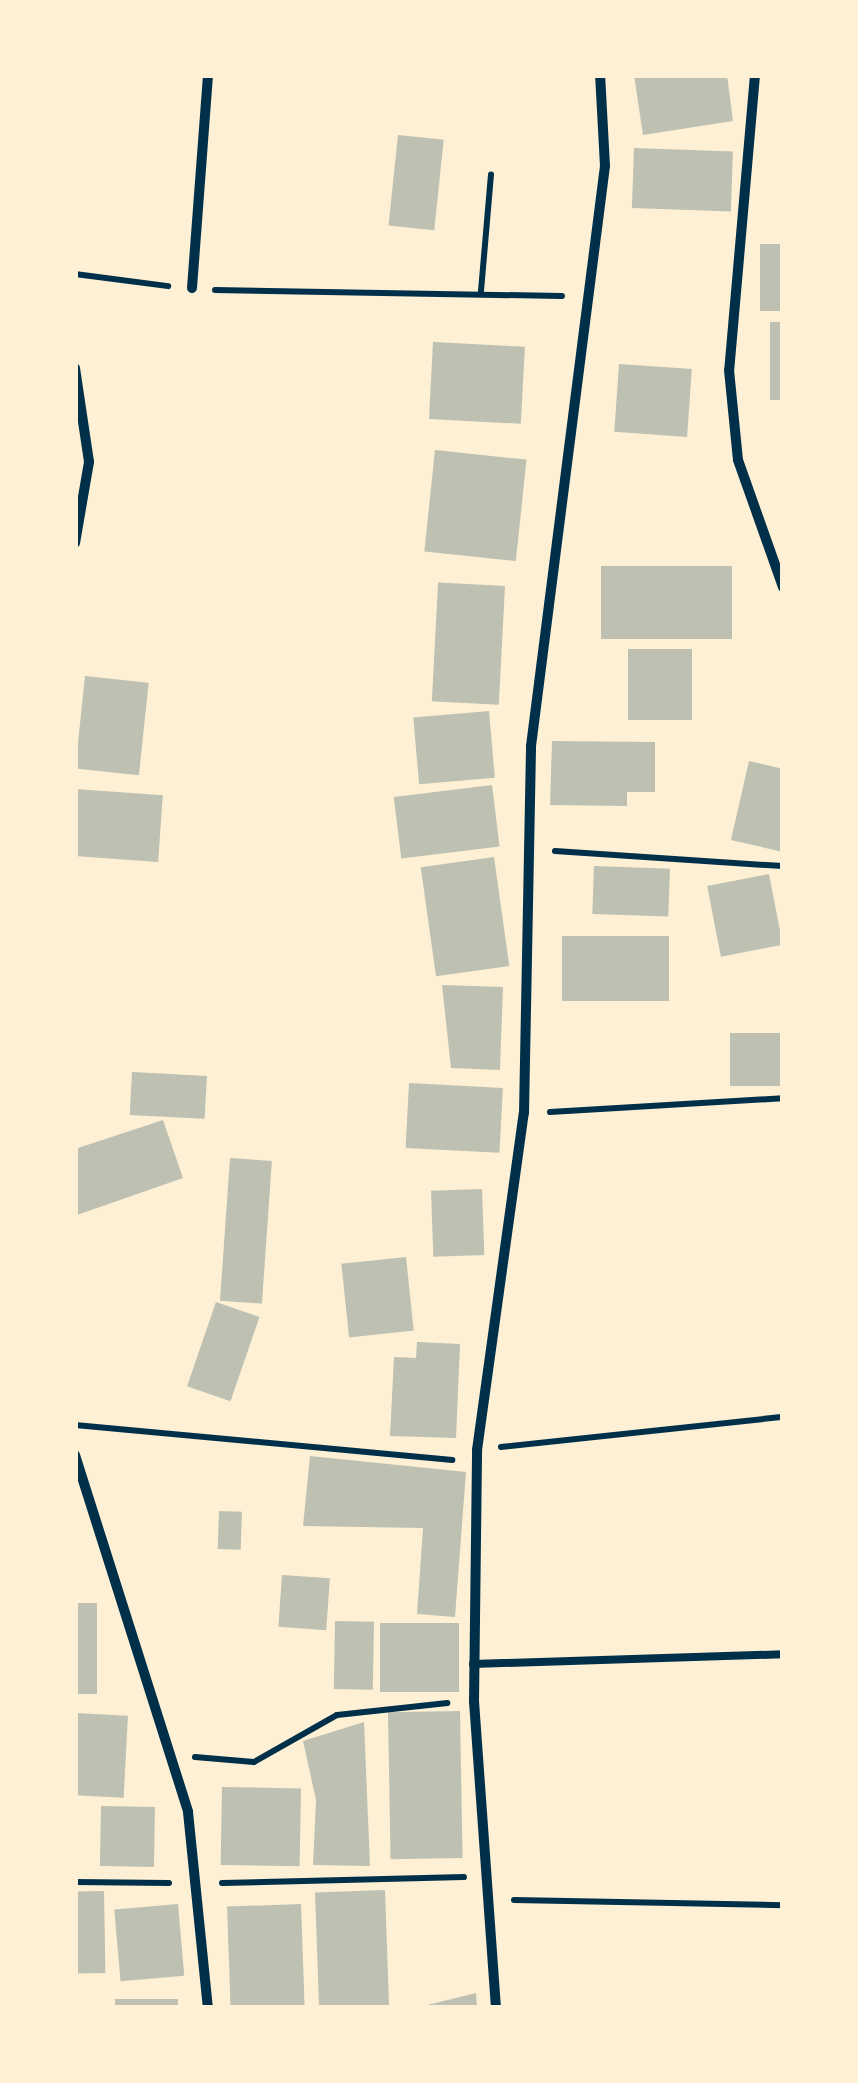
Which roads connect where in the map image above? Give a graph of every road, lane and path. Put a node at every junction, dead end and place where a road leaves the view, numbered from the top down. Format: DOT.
graph roads {
  1 [pos="208,75"];
  2 [pos="600,75"];
  3 [pos="755,75"];
  4 [pos="491,174"];
  5 [pos="75,274"];
  6 [pos="192,288"];
  7 [pos="480,291"];
  8 [pos="588,298"];
  9 [pos="75,368"];
  10 [pos="75,543"];
  11 [pos="783,586"];
  12 [pos="528,852"];
  13 [pos="783,866"];
  14 [pos="783,1098"];
  15 [pos="524,1113"];
  16 [pos="783,1417"];
  17 [pos="75,1425"];
  18 [pos="478,1450"];
  19 [pos="75,1455"];
  20 [pos="477,1462"];
  21 [pos="783,1654"];
  22 [pos="473,1664"];
  23 [pos="474,1702"];
  24 [pos="172,1752"];
  25 [pos="480,1877"];
  26 [pos="75,1882"];
  27 [pos="201,1884"];
  28 [pos="482,1899"];
  29 [pos="783,1906"];
  30 [pos="208,2008"];
  31 [pos="496,2008"];
  1 -- 6 [label="street"];
  2 -- 8 [label="street"];
  3 -- 11 [label="street"];
  4 -- 7 [label="path"];
  5 -- 6 [label="path"];
  6 -- 7 [label="path"];
  7 -- 8 [label="path"];
  8 -- 12 [label="street"];
  9 -- 10 [label="street"];
  12 -- 13 [label="path"];
  12 -- 15 [label="street"];
  14 -- 15 [label="path"];
  15 -- 18 [label="street"];
  16 -- 18 [label="path"];
  17 -- 20 [label="path"];
  18 -- 20 [label="street"];
  19 -- 24 [label="street"];
  20 -- 22 [label="street"];
  21 -- 22 [label="lane"];
  22 -- 23 [label="street"];
  23 -- 24 [label="path"];
  23 -- 25 [label="street"];
  24 -- 27 [label="street"];
  25 -- 27 [label="path"];
  25 -- 28 [label="street"];
  26 -- 27 [label="path"];
  27 -- 30 [label="street"];
  28 -- 29 [label="path"];
  28 -- 31 [label="street"];
}
